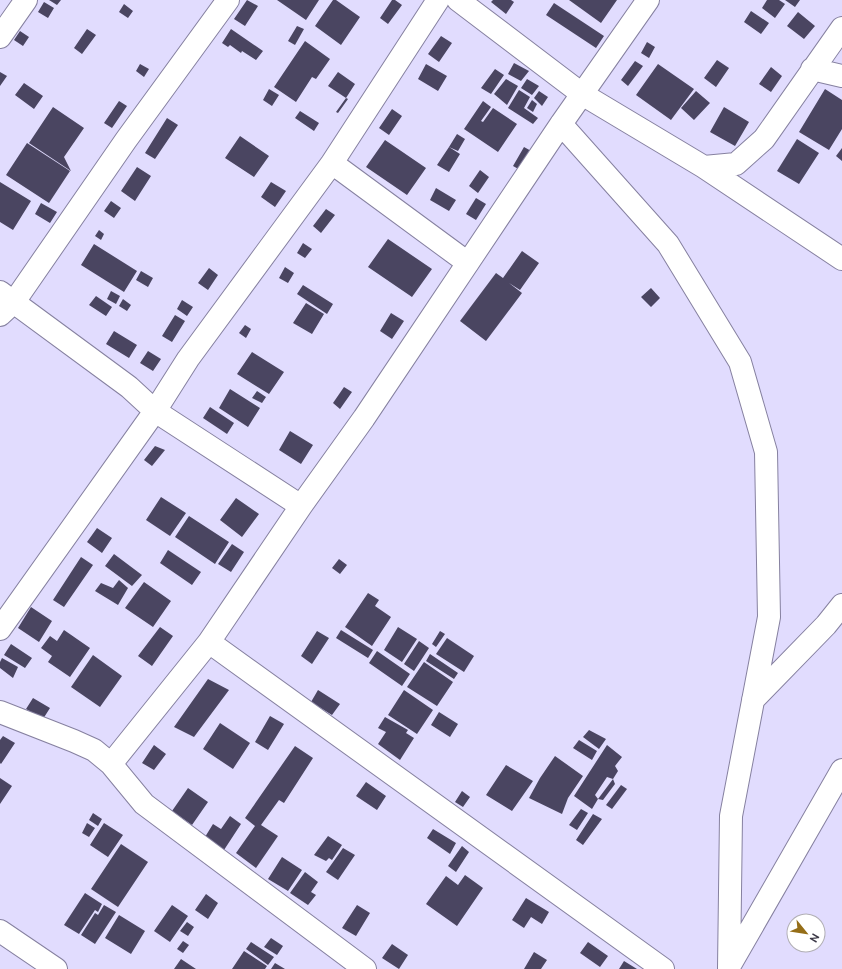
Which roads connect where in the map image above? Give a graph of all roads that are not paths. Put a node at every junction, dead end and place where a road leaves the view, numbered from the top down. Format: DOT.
graph roads {
  1 [pos="26,0"];
  2 [pos="228,0"];
  3 [pos="438,0"];
  4 [pos="458,0"];
  5 [pos="648,0"];
  6 [pos="842,28"];
  7 [pos="0,37"];
  8 [pos="812,69"];
  9 [pos="842,76"];
  10 [pos="582,94"];
  11 [pos="562,124"];
  12 [pos="332,163"];
  13 [pos="704,167"];
  14 [pos="842,259"];
  15 [pos="468,263"];
  16 [pos="5,303"];
  17 [pos="155,411"];
  18 [pos="301,506"];
  19 [pos="842,605"];
  20 [pos="0,629"];
  21 [pos="209,642"];
  22 [pos="753,700"];
  23 [pos="0,712"];
  24 [pos="111,764"];
  25 [pos="842,770"];
  26 [pos="1,933"];
  27 [pos="728,968"];
  28 [pos="56,969"];
  29 [pos="365,969"];
  30 [pos="663,969"];
  1 -- 7 [label="street"];
  2 -- 16 [label="street"];
  3 -- 12 [label="street"];
  4 -- 10 [label="street"];
  5 -- 10 [label="street"];
  6 -- 8 [label="street"];
  8 -- 9 [label="street"];
  8 -- 13 [label="street"];
  10 -- 11 [label="street"];
  10 -- 13 [label="street"];
  11 -- 15 [label="street"];
  11 -- 22 [label="street"];
  12 -- 15 [label="street"];
  12 -- 17 [label="street"];
  13 -- 14 [label="street"];
  15 -- 18 [label="street"];
  16 -- 17 [label="street"];
  17 -- 18 [label="street"];
  17 -- 20 [label="street"];
  18 -- 21 [label="street"];
  19 -- 22 [label="street"];
  21 -- 24 [label="street"];
  21 -- 30 [label="street"];
  22 -- 27 [label="street"];
  23 -- 24 [label="street"];
  24 -- 29 [label="street"];
  25 -- 27 [label="street"];
  26 -- 28 [label="street"];
}
